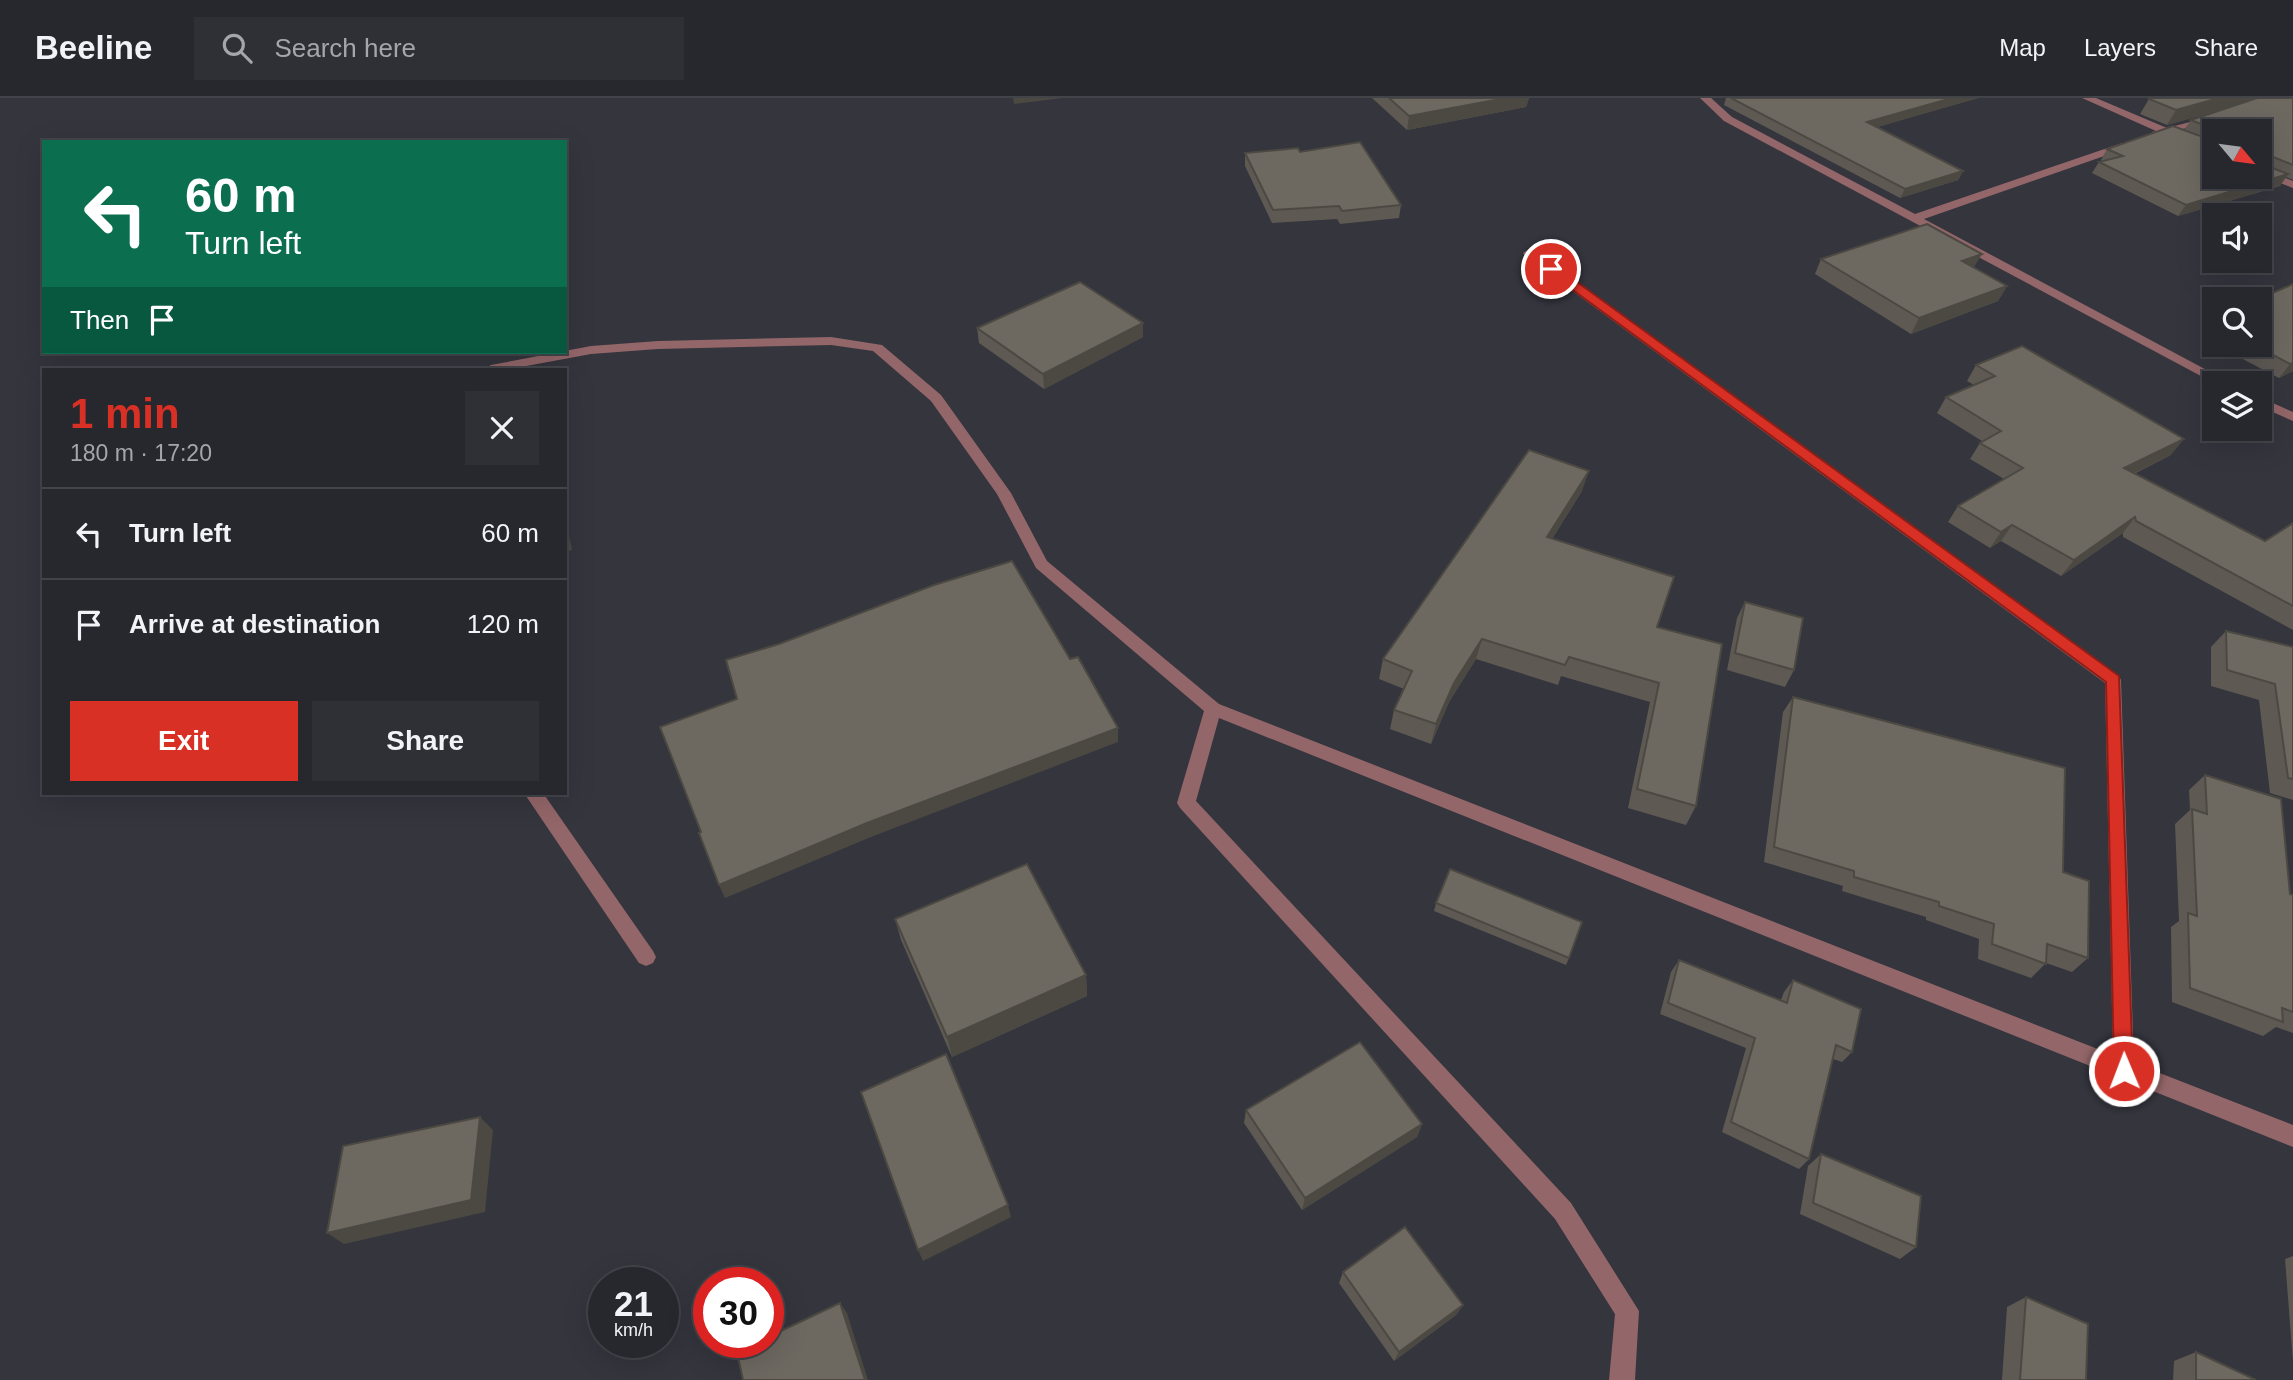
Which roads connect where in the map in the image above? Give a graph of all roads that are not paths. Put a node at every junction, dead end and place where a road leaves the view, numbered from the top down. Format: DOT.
graph roads {
  1 [pos="1704,98"];
  2 [pos="2087,98"];
  3 [pos="2219,115"];
  4 [pos="2167,131"];
  5 [pos="2144,138"];
  6 [pos="2133,142"];
  7 [pos="2202,146"];
  8 [pos="2272,176"];
  9 [pos="2293,185"];
  10 [pos="1912,219"];
  11 [pos="1529,253"];
  12 [pos="496,368"];
  13 [pos="2202,371"];
  14 [pos="2272,407"];
  15 [pos="2293,417"];
  16 [pos="1213,709"];
  17 [pos="534,795"];
  18 [pos="646,957"];
  19 [pos="2124,1071"];
  20 [pos="2293,1136"];
  21 [pos="1622,1380"];
  1 -- 10 [label="street"];
  2 -- 4 [label="street"];
  3 -- 4 [label="street"];
  4 -- 5 [label="street"];
  4 -- 7 [label="street"];
  6 -- 10 [label="street"];
  8 -- 9 [label="street"];
  10 -- 13 [label="street"];
  11 -- 19 [label="street"];
  12 -- 16 [label="street"];
  14 -- 15 [label="street"];
  16 -- 19 [label="street"];
  16 -- 21 [label="street"];
  17 -- 18 [label="street"];
  19 -- 20 [label="street"];
}
